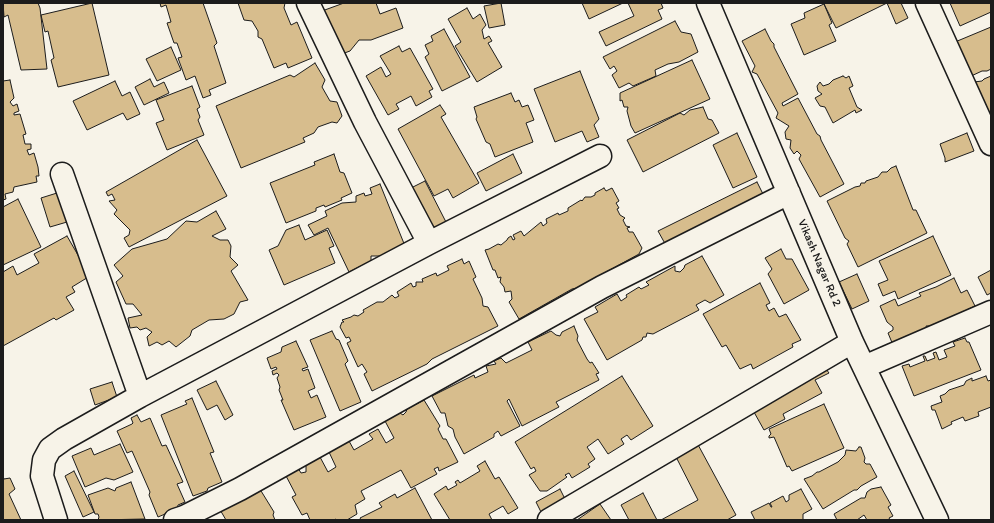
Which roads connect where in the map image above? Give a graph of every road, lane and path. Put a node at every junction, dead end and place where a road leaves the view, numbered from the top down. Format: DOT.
graph roads {
  1 [pos="308,3"];
  2 [pos="708,3"];
  3 [pos="927,3"];
  4 [pos="991,144"];
  5 [pos="600,156"];
  6 [pos="62,174"];
  7 [pos="789,193"];
  8 [pos="429,243"];
  9 [pos="991,312"];
  10 [pos="852,342"];
  11 [pos="864,367"];
  12 [pos="140,396"];
  13 [pos="56,520"];
  14 [pos="175,520"];
  15 [pos="549,520"];
  16 [pos="938,520"];
  1 -- 8 [label="street"];
  2 -- 7 [label="street, Vikash Nagar Rd 2"];
  3 -- 4 [label="street"];
  5 -- 8 [label="street"];
  6 -- 12 [label="street"];
  7 -- 10 [label="street, Vikash Nagar Rd 2"];
  7 -- 14 [label="street"];
  8 -- 12 [label="street"];
  9 -- 11 [label="street"];
  10 -- 11 [label="street, Vikash Nagar Rd 2"];
  10 -- 15 [label="street"];
  11 -- 16 [label="street, Vikash Nagar Rd 2"];
  12 -- 13 [label="street"];
}
